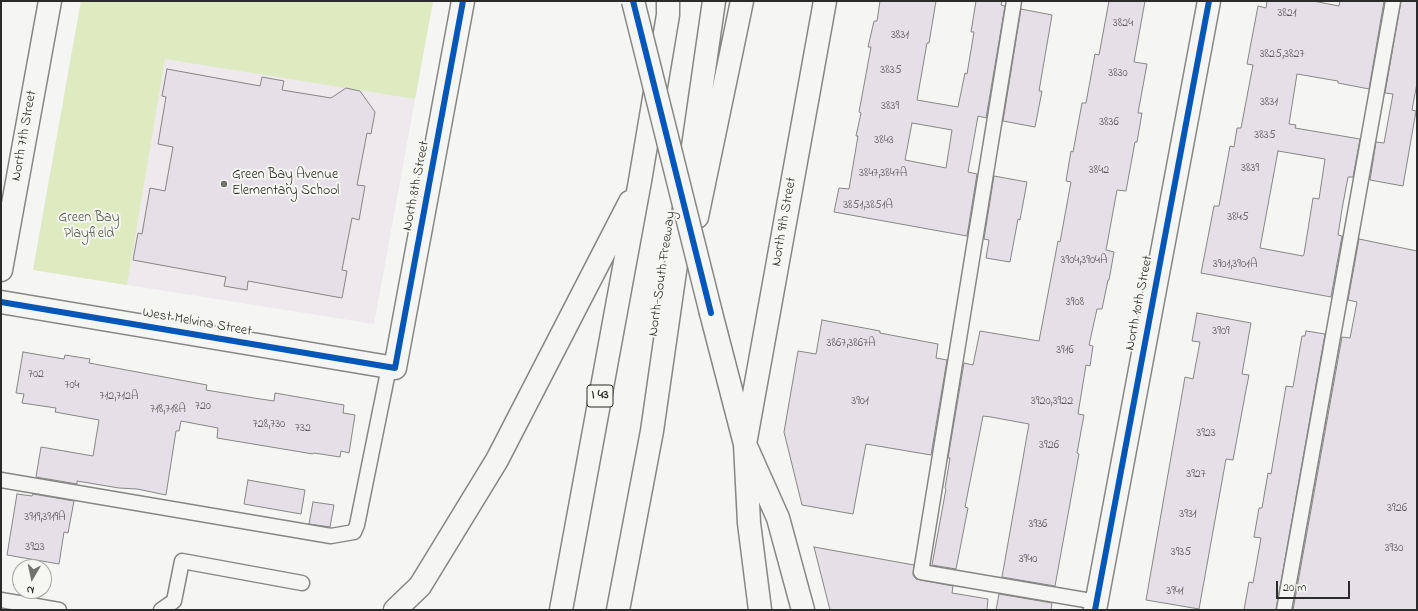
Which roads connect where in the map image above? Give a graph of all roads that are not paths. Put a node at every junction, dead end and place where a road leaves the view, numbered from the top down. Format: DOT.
graph roads {
  1 [pos="50,1"];
  2 [pos="463,1"];
  3 [pos="633,1"];
  4 [pos="668,1"];
  5 [pos="714,1"];
  6 [pos="742,1"];
  7 [pos="825,1"];
  8 [pos="1014,1"];
  9 [pos="1209,1"];
  10 [pos="1393,1"];
  11 [pos="640,182"];
  12 [pos="1,270"];
  13 [pos="1,302"];
  14 [pos="389,367"];
  15 [pos="652,431"];
  16 [pos="745,444"];
  17 [pos="1,480"];
  18 [pos="302,583"];
  19 [pos="1,600"];
  20 [pos="1096,606"];
  21 [pos="59,610"];
  22 [pos="161,610"];
  23 [pos="395,610"];
  24 [pos="561,610"];
  25 [pos="618,610"];
  26 [pos="760,610"];
  27 [pos="803,610"];
  28 [pos="1284,610"];
  1 -- 12 [label="main road, North 7th Street"];
  2 -- 14 [label="main road, North 8th Street"];
  3 -- 16 [label="main road, bridge"];
  4 -- 11 [label="main road, I 43"];
  5 -- 15 [label="main road, North-South Freeway"];
  6 -- 15 [label="main road"];
  7 -- 16 [label="main road, North 9th Street"];
  8 -- 20 [label="lane"];
  9 -- 20 [label="main road, North 10th Street"];
  10 -- 28 [label="lane"];
  11 -- 23 [label="main road"];
  11 -- 24 [label="main road, I 43"];
  13 -- 14 [label="main road, West Melvina Street"];
  14 -- 17 [label="lane"];
  15 -- 25 [label="main road, North-South Freeway"];
  16 -- 26 [label="main road"];
  16 -- 27 [label="main road"];
  18 -- 22 [label="lane"];
  19 -- 21 [label="lane"];
}
